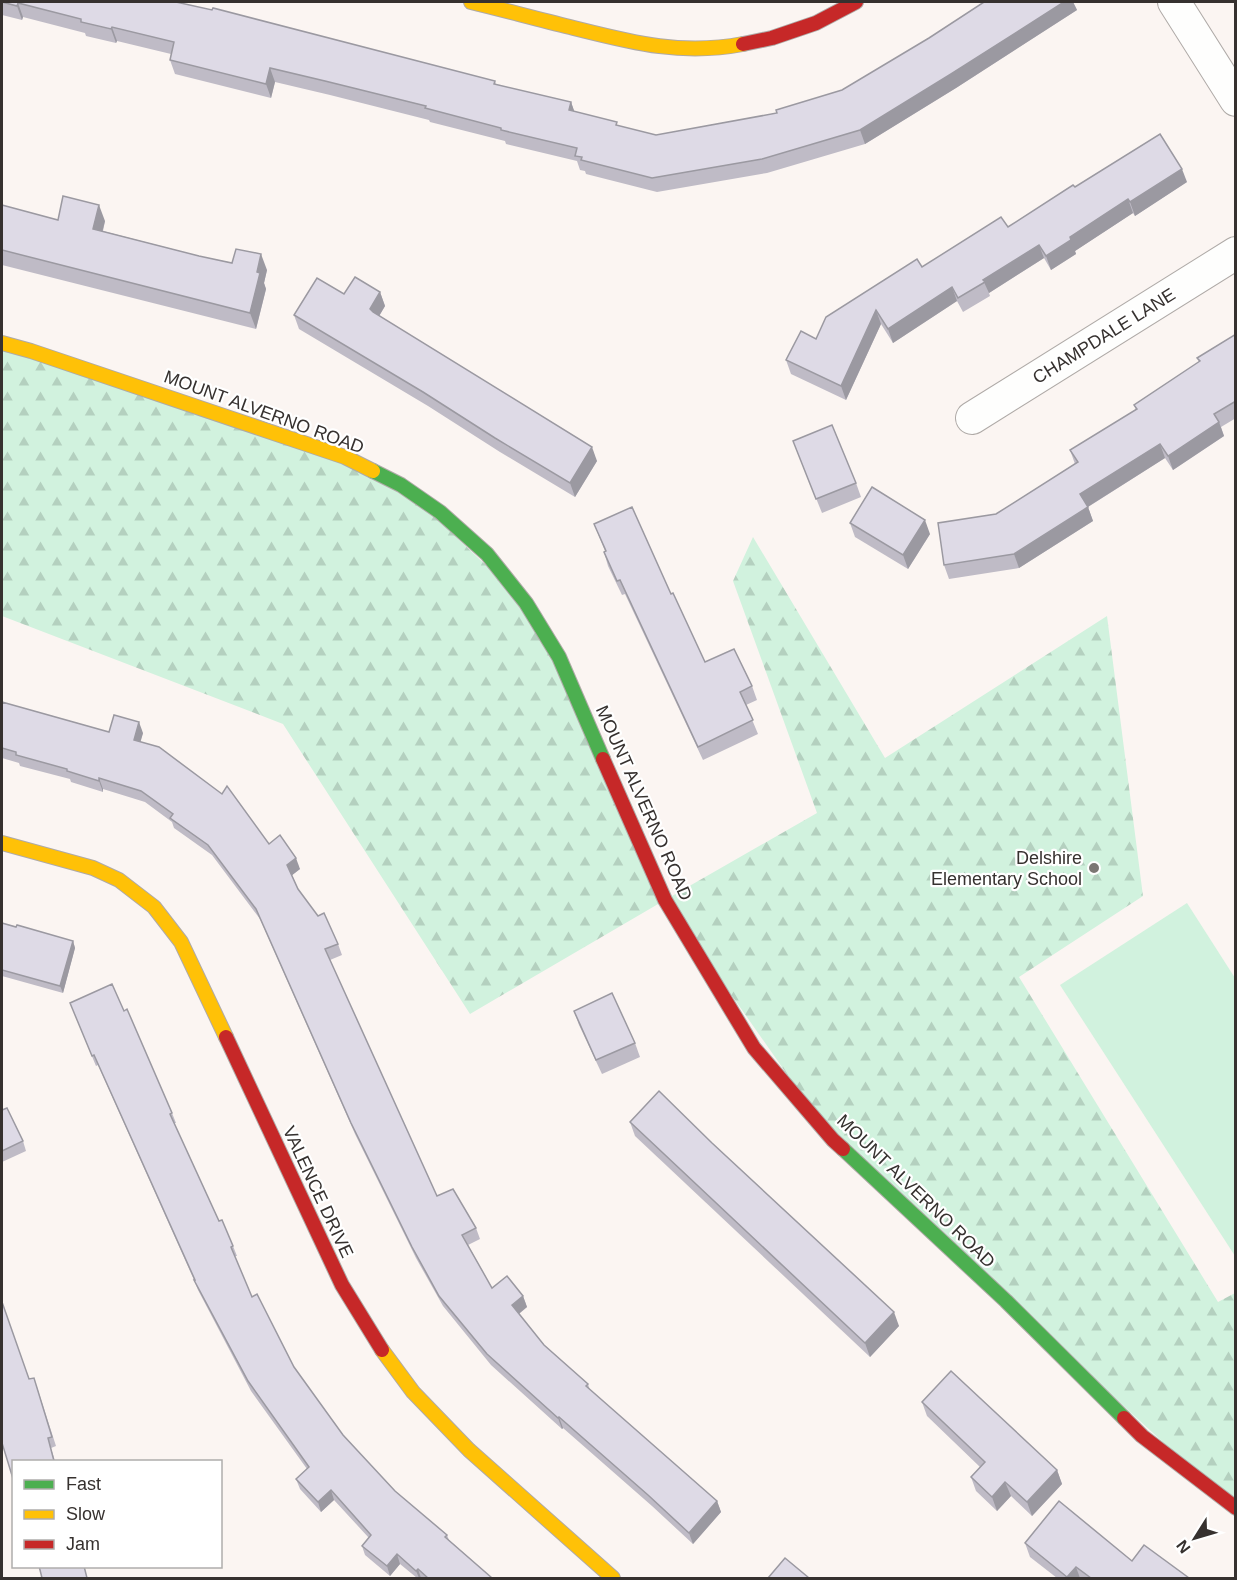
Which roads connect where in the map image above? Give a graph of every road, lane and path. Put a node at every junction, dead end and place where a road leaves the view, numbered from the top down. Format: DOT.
graph roads {
  1 [pos="471,2"];
  2 [pos="856,2"];
  3 [pos="1174,2"];
  4 [pos="1236,99"];
  5 [pos="1236,253"];
  6 [pos="2,343"];
  7 [pos="972,418"];
  8 [pos="2,843"];
  9 [pos="1236,1508"];
  10 [pos="613,1578"];
  1 -- 2 [label="street"];
  3 -- 4 [label="street"];
  5 -- 7 [label="street, CHAMPDALE LANE"];
  6 -- 9 [label="street, MOUNT ALVERNO ROAD"];
  8 -- 10 [label="street, VALENCE DRIVE"];
}
